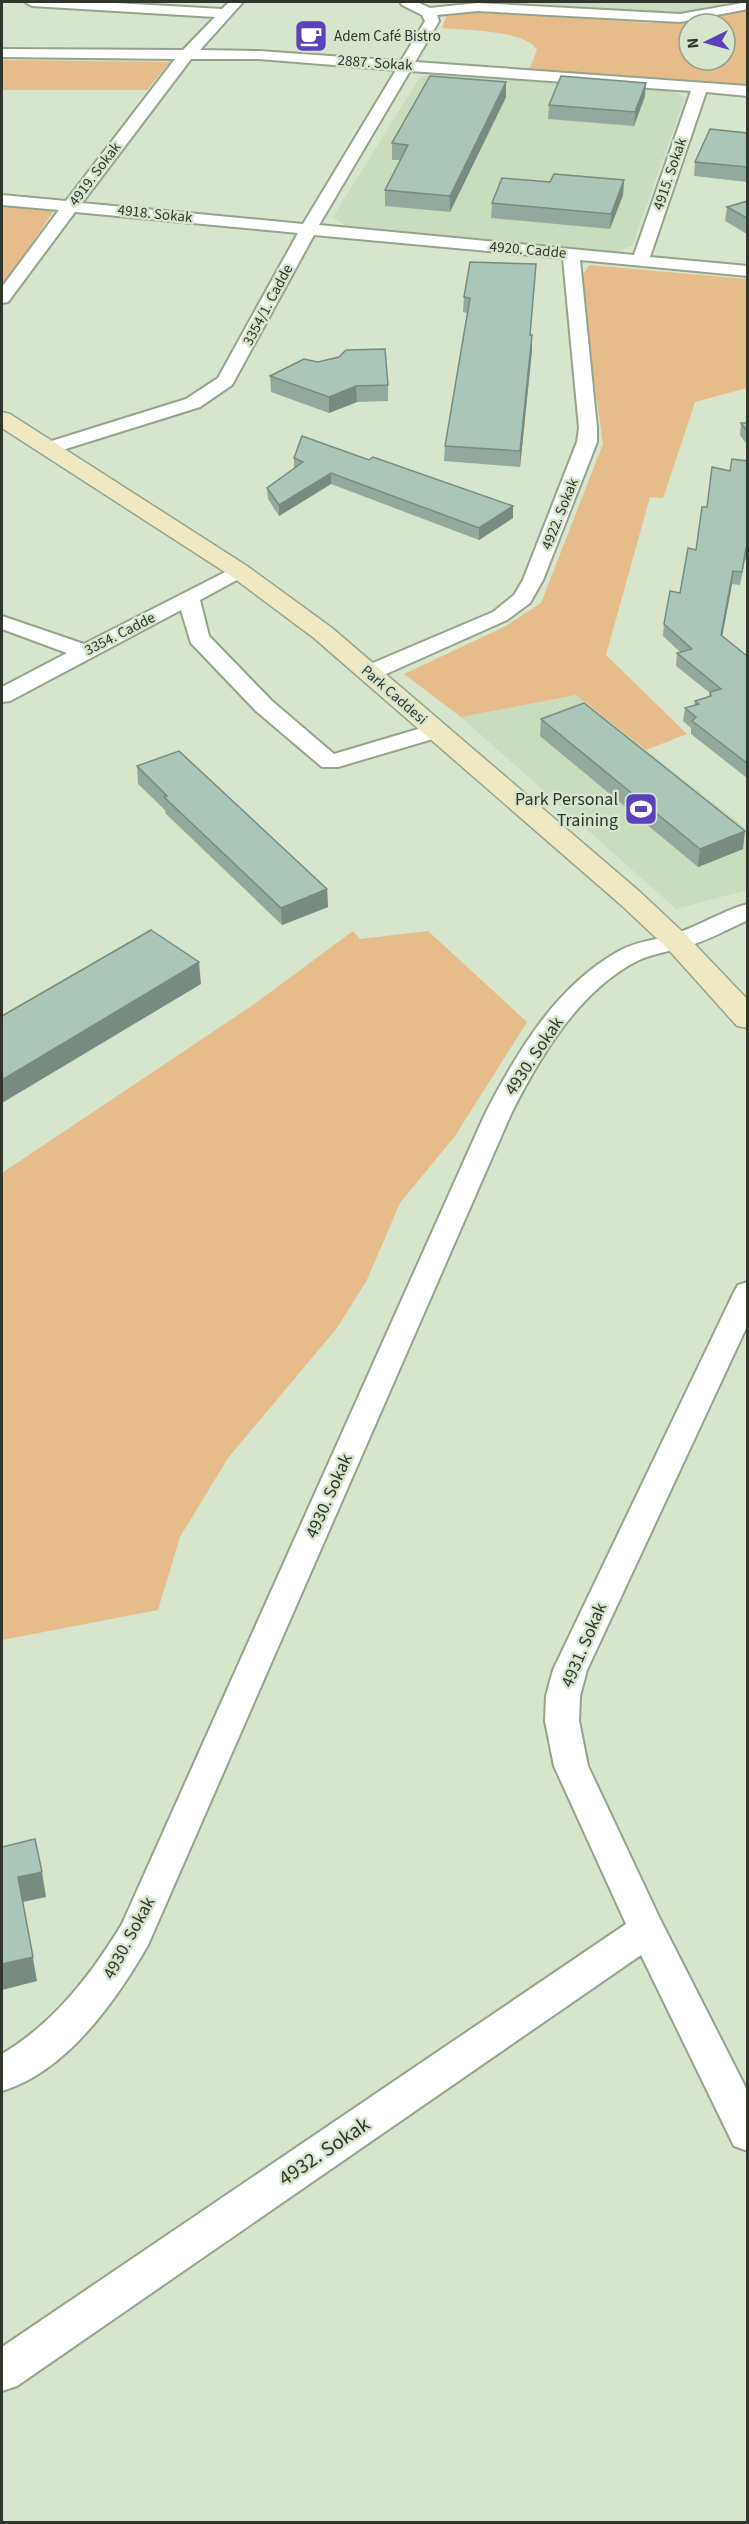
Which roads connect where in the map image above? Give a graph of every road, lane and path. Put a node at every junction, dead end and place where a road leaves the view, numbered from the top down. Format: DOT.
graph roads {
  1 [pos="32,2"];
  2 [pos="236,2"];
  3 [pos="407,2"];
  4 [pos="747,4"];
  5 [pos="428,12"];
  6 [pos="225,13"];
  7 [pos="2,53"];
  8 [pos="191,53"];
  9 [pos="406,65"];
  10 [pos="700,87"];
  11 [pos="747,91"];
  12 [pos="2,200"];
  13 [pos="71,206"];
  14 [pos="308,230"];
  15 [pos="571,254"];
  16 [pos="640,261"];
  17 [pos="747,271"];
  18 [pos="2,298"];
  19 [pos="2,419"];
  20 [pos="49,448"];
  21 [pos="239,571"];
  22 [pos="189,598"];
  23 [pos="2,622"];
  24 [pos="85,652"];
  25 [pos="369,673"];
  26 [pos="2,696"];
  27 [pos="435,731"];
  28 [pos="747,911"];
  29 [pos="677,942"];
  30 [pos="747,1019"];
  31 [pos="747,1292"];
  32 [pos="647,1930"];
  33 [pos="2,2074"];
  34 [pos="747,2133"];
  35 [pos="2,2371"];
  1 -- 6 [label="street"];
  2 -- 6 [label="street, 4919. Sokak"];
  3 -- 5 [label="street"];
  4 -- 5 [label="street"];
  5 -- 9 [label="street"];
  6 -- 8 [label="street, 4919. Sokak"];
  7 -- 8 [label="street, 2887. Sokak"];
  8 -- 9 [label="street, 2887. Sokak"];
  8 -- 13 [label="street, 4919. Sokak"];
  9 -- 10 [label="street, 2887. Sokak"];
  9 -- 14 [label="street, 3354/1. Cadde"];
  10 -- 11 [label="street, 2887. Sokak"];
  10 -- 16 [label="street, 4915. Sokak"];
  12 -- 13 [label="street, 4918. Sokak"];
  13 -- 14 [label="street, 4918. Sokak"];
  13 -- 18 [label="street, 4919. Sokak"];
  14 -- 15 [label="street, 4920. Cadde"];
  14 -- 20 [label="street, 3354/1. Cadde"];
  15 -- 16 [label="street, 4920. Cadde"];
  15 -- 25 [label="street, 4922. Sokak"];
  16 -- 17 [label="street, 4920. Cadde"];
  19 -- 20 [label="street, Park Caddesi"];
  20 -- 21 [label="street, Park Caddesi"];
  21 -- 22 [label="street, 3354. Cadde"];
  21 -- 25 [label="street, Park Caddesi"];
  22 -- 24 [label="street, 3354. Cadde"];
  22 -- 27 [label="street"];
  23 -- 24 [label="street"];
  24 -- 26 [label="street, 3354. Cadde"];
  25 -- 27 [label="street, Park Caddesi"];
  27 -- 29 [label="street, Park Caddesi"];
  28 -- 29 [label="street, 4930. Sokak"];
  29 -- 30 [label="street, Park Caddesi"];
  29 -- 33 [label="street, 4930. Sokak"];
  31 -- 32 [label="street, 4931. Sokak"];
  32 -- 34 [label="street, 4931. Sokak"];
  32 -- 35 [label="street, 4932. Sokak"];
}
